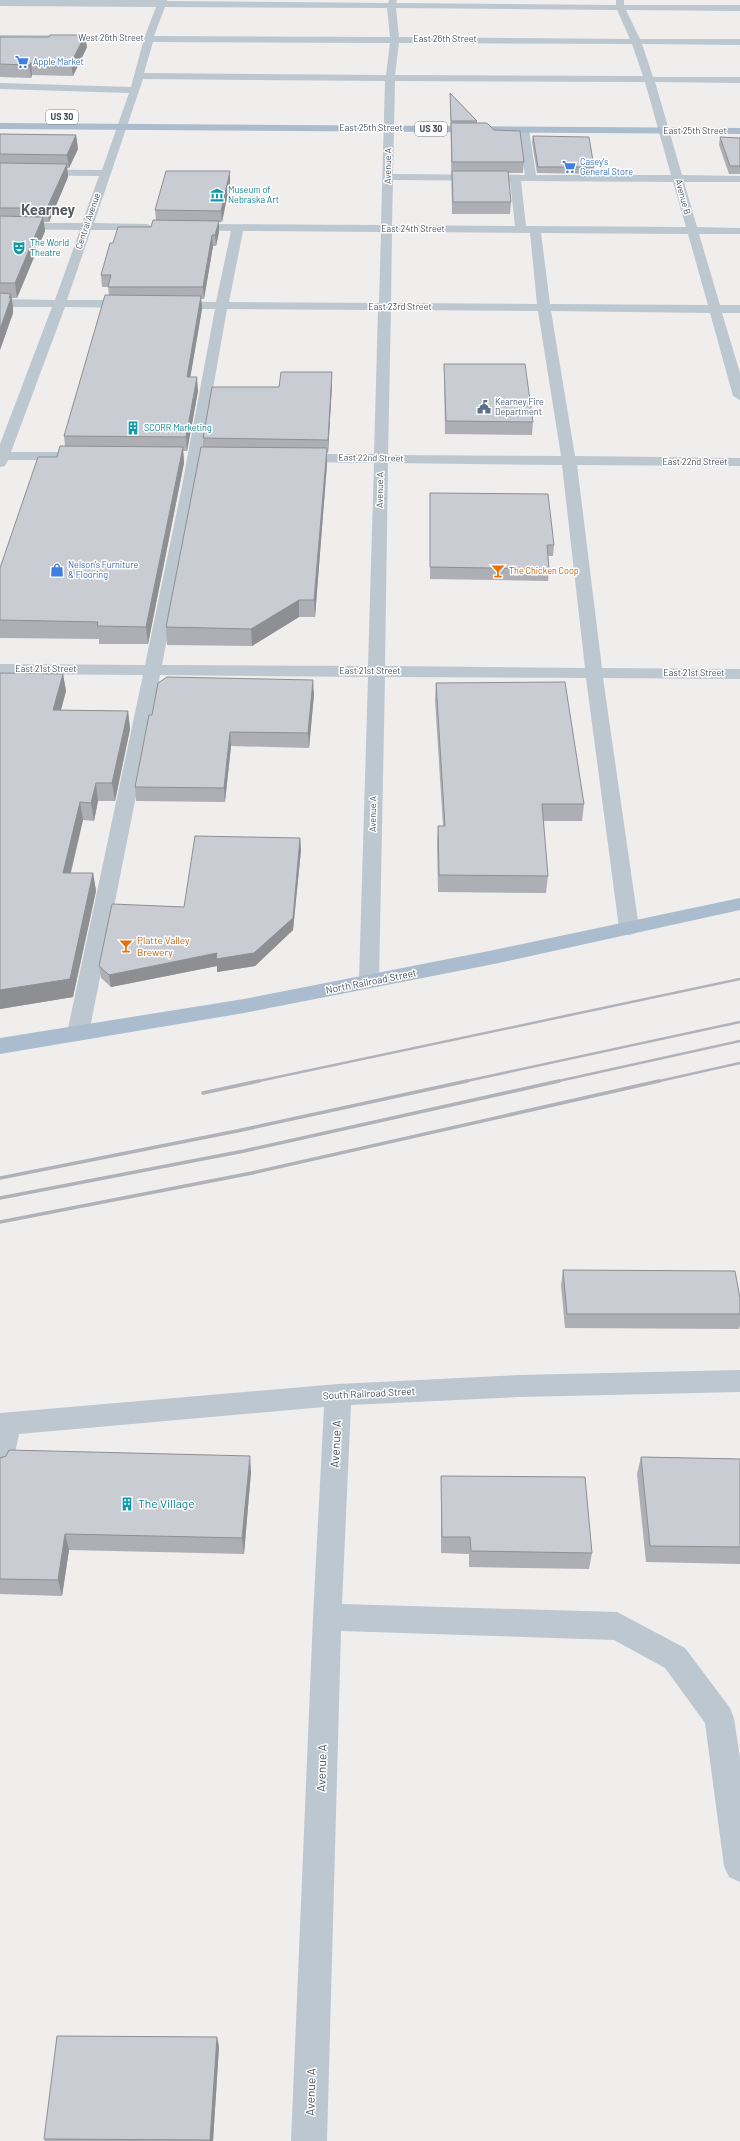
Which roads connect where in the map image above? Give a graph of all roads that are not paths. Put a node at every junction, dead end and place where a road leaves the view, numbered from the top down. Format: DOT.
graph roads {
  1 [pos="162,2"];
  2 [pos="0,3"];
  3 [pos="392,3"];
  4 [pos="620,4"];
  5 [pos="740,8"];
  6 [pos="0,38"];
  7 [pos="150,38"];
  8 [pos="395,39"];
  9 [pos="636,41"];
  10 [pos="740,42"];
  11 [pos="139,76"];
  12 [pos="390,78"];
  13 [pos="649,79"];
  14 [pos="740,80"];
  15 [pos="0,86"];
  16 [pos="135,90"];
  17 [pos="0,116"];
  18 [pos="740,121"];
  19 [pos="123,122"];
  20 [pos="388,124"];
  21 [pos="661,125"];
  22 [pos="0,126"];
  23 [pos="524,130"];
  24 [pos="740,131"];
  25 [pos="0,172"];
  26 [pos="105,173"];
  27 [pos="387,177"];
  28 [pos="515,178"];
  29 [pos="531,178"];
  30 [pos="678,178"];
  31 [pos="740,179"];
  32 [pos="0,226"];
  33 [pos="86,226"];
  34 [pos="158,227"];
  35 [pos="174,227"];
  36 [pos="238,227"];
  37 [pos="386,228"];
  38 [pos="528,229"];
  39 [pos="692,230"];
  40 [pos="740,231"];
  41 [pos="0,303"];
  42 [pos="60,303"];
  43 [pos="144,304"];
  44 [pos="159,304"];
  45 [pos="220,305"];
  46 [pos="384,307"];
  47 [pos="544,307"];
  48 [pos="715,308"];
  49 [pos="740,309"];
  50 [pos="740,396"];
  51 [pos="102,456"];
  52 [pos="1,458"];
  53 [pos="280,458"];
  54 [pos="381,458"];
  55 [pos="569,461"];
  56 [pos="740,462"];
  57 [pos="0,669"];
  58 [pos="153,670"];
  59 [pos="376,671"];
  60 [pos="594,673"];
  61 [pos="740,674"];
  62 [pos="740,904"];
  63 [pos="629,928"];
  64 [pos="369,981"];
  65 [pos="78,1033"];
  66 [pos="0,1046"];
  67 [pos="740,1381"];
  68 [pos="338,1394"];
  69 [pos="4,1424"];
  70 [pos="0,1463"];
  71 [pos="327,1617"];
  72 [pos="740,1866"];
  73 [pos="310,2141"];
  1 -- 2 [label="street"];
  1 -- 3 [label="street"];
  1 -- 7 [label="street, Central Avenue"];
  3 -- 4 [label="street"];
  3 -- 8 [label="street, Avenue A"];
  4 -- 5 [label="street"];
  4 -- 9 [label="street, Avenue B"];
  6 -- 7 [label="street, West 26th Street"];
  7 -- 8 [label="street, East 26th Street"];
  7 -- 11 [label="street, Central Avenue"];
  8 -- 9 [label="street, East 26th Street"];
  8 -- 12 [label="street, Avenue A"];
  9 -- 10 [label="street, East 26th Street"];
  9 -- 13 [label="street, Avenue B"];
  11 -- 12 [label="street"];
  11 -- 16 [label="street, Central Avenue"];
  12 -- 13 [label="street"];
  12 -- 20 [label="street, Avenue A"];
  13 -- 14 [label="street"];
  13 -- 21 [label="street, Avenue B"];
  15 -- 16 [label="street"];
  16 -- 19 [label="street, Central Avenue"];
  17 -- 19 [label="main road, US 30"];
  18 -- 21 [label="main road, East 25th Street / US 30"];
  19 -- 20 [label="main road, East 25th Street / US 30"];
  19 -- 22 [label="main road, US 30"];
  19 -- 26 [label="street, Central Avenue"];
  20 -- 21 [label="main road, East 25th Street / US 30"];
  20 -- 23 [label="main road, East 25th Street / US 30"];
  20 -- 27 [label="street, Avenue A"];
  21 -- 23 [label="main road, East 25th Street / US 30"];
  21 -- 24 [label="main road, East 25th Street / US 30"];
  21 -- 30 [label="street, Avenue B"];
  23 -- 29 [label="street"];
  25 -- 26 [label="street"];
  26 -- 33 [label="street, Central Avenue"];
  27 -- 28 [label="street"];
  27 -- 37 [label="street, Avenue A"];
  28 -- 29 [label="street"];
  28 -- 38 [label="street"];
  29 -- 30 [label="street"];
  30 -- 31 [label="street"];
  30 -- 39 [label="street, Avenue B"];
  32 -- 33 [label="street"];
  33 -- 34 [label="street"];
  33 -- 42 [label="street, Central Avenue"];
  35 -- 36 [label="street, East 24th Street"];
  36 -- 37 [label="street, East 24th Street"];
  36 -- 45 [label="street"];
  37 -- 38 [label="street, East 24th Street"];
  37 -- 46 [label="street, Avenue A"];
  38 -- 39 [label="street, East 24th Street"];
  38 -- 47 [label="street"];
  39 -- 40 [label="street, East 24th Street"];
  39 -- 48 [label="street, Avenue B"];
  41 -- 42 [label="street"];
  42 -- 43 [label="street"];
  42 -- 52 [label="street, Central Avenue"];
  44 -- 45 [label="street, East 23rd Street"];
  45 -- 46 [label="street, East 23rd Street"];
  45 -- 58 [label="street"];
  46 -- 47 [label="street, East 23rd Street"];
  46 -- 54 [label="street, Avenue A"];
  47 -- 48 [label="street, East 23rd Street"];
  47 -- 55 [label="street"];
  48 -- 49 [label="street, East 23rd Street"];
  48 -- 50 [label="street, Avenue B"];
  51 -- 52 [label="street"];
  53 -- 54 [label="street, East 22nd Street"];
  54 -- 55 [label="street, East 22nd Street"];
  54 -- 59 [label="street, Avenue A"];
  55 -- 56 [label="street, East 22nd Street"];
  55 -- 60 [label="street"];
  57 -- 58 [label="street, East 21st Street"];
  58 -- 59 [label="street, East 21st Street"];
  58 -- 65 [label="street"];
  59 -- 60 [label="street, East 21st Street"];
  59 -- 64 [label="street, Avenue A"];
  60 -- 61 [label="street, East 21st Street"];
  60 -- 63 [label="street"];
  62 -- 63 [label="main road, North Railroad Street"];
  63 -- 64 [label="main road, North Railroad Street"];
  64 -- 65 [label="main road, North Railroad Street"];
  65 -- 66 [label="main road, North Railroad Street"];
  67 -- 68 [label="street, South Railroad Street"];
  68 -- 69 [label="street, South Railroad Street"];
  68 -- 71 [label="street, Avenue A"];
  69 -- 70 [label="street"];
  71 -- 72 [label="street"];
  71 -- 73 [label="street, Avenue A"];
}
